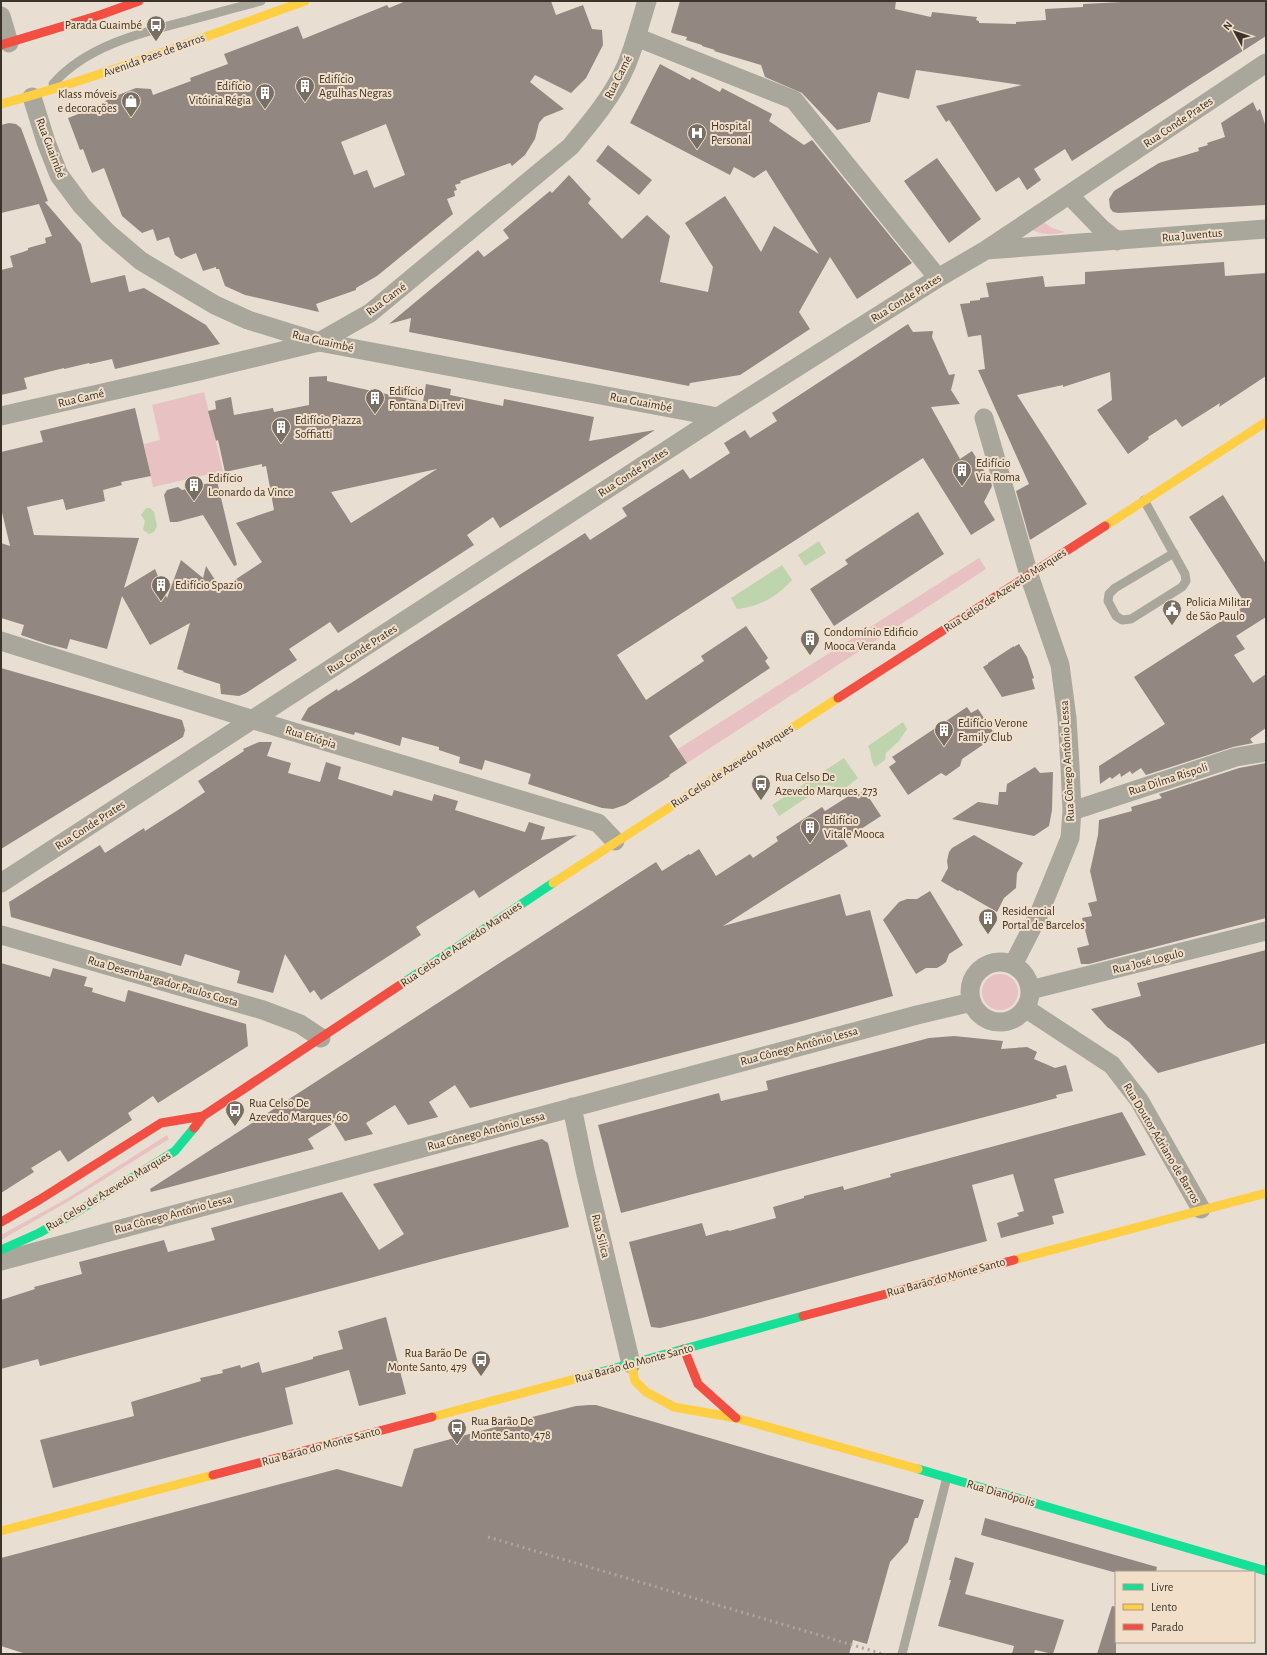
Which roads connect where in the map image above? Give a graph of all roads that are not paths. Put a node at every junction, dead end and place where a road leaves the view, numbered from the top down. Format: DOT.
graph roads {
  1 [pos="139,1"];
  2 [pos="262,1"];
  3 [pos="647,1"];
  4 [pos="273,2"];
  5 [pos="301,2"];
  6 [pos="1,16"];
  7 [pos="636,37"];
  8 [pos="5,44"];
  9 [pos="1266,63"];
  10 [pos="39,94"];
  11 [pos="1,104"];
  12 [pos="1069,194"];
  13 [pos="1266,229"];
  14 [pos="1118,241"];
  15 [pos="986,250"];
  16 [pos="938,278"];
  17 [pos="319,342"];
  18 [pos="1,416"];
  19 [pos="718,417"];
  20 [pos="984,418"];
  21 [pos="1266,422"];
  22 [pos="1144,500"];
  23 [pos="1174,553"];
  24 [pos="1029,575"];
  25 [pos="1,641"];
  26 [pos="254,720"];
  27 [pos="1266,752"];
  28 [pos="1072,811"];
  29 [pos="616,841"];
  30 [pos="1,883"];
  31 [pos="1266,931"];
  32 [pos="1,935"];
  33 [pos="1013,965"];
  34 [pos="1027,999"];
  35 [pos="972,1002"];
  36 [pos="321,1038"];
  37 [pos="572,1108"];
  38 [pos="203,1116"];
  39 [pos="1266,1192"];
  40 [pos="1201,1209"];
  41 [pos="4,1220"];
  42 [pos="1,1250"];
  43 [pos="1,1261"];
  44 [pos="684,1349"];
  45 [pos="631,1364"];
  46 [pos="736,1418"];
  47 [pos="947,1477"];
  48 [pos="1,1531"];
  49 [pos="1266,1571"];
  50 [pos="902,1654"];
  1 -- 8 [label="main road"];
  2 -- 4 [label="lane"];
  2 -- 10 [label="lane"];
  3 -- 7 [label="street, Rua Camé"];
  4 -- 5 [label="lane"];
  5 -- 10 [label="main road, Avenida Paes de Barros"];
  6 -- 8 [label="street"];
  7 -- 16 [label="street"];
  7 -- 17 [label="street, Rua Camé"];
  9 -- 12 [label="street, Rua Conde Prates"];
  10 -- 11 [label="main road, Avenida Paes de Barros"];
  10 -- 17 [label="street, Rua Guaimbé"];
  12 -- 14 [label="street"];
  12 -- 15 [label="street, Rua Conde Prates"];
  13 -- 14 [label="street, Rua Juventus"];
  14 -- 15 [label="street, Rua Juventus"];
  15 -- 16 [label="street, Rua Conde Prates"];
  16 -- 19 [label="street, Rua Conde Prates"];
  17 -- 18 [label="street, Rua Camé"];
  17 -- 19 [label="street, Rua Guaimbé"];
  19 -- 26 [label="street, Rua Conde Prates"];
  20 -- 24 [label="street, Rua Cônego Antônio Lessa"];
  21 -- 22 [label="main road, Rua Celso de Azevedo Marques"];
  22 -- 23 [label="lane"];
  22 -- 24 [label="main road, Rua Celso de Azevedo Marques"];
  23 -- 23 [label="lane"];
  24 -- 28 [label="street, Rua Cônego Antônio Lessa"];
  24 -- 29 [label="main road, Rua Celso de Azevedo Marques"];
  25 -- 26 [label="street, Rua Etiópia"];
  26 -- 29 [label="street, Rua Etiópia"];
  26 -- 30 [label="street, Rua Conde Prates"];
  27 -- 28 [label="street, Rua Dilma Rispoli"];
  28 -- 33 [label="street, Rua Cônego Antônio Lessa"];
  29 -- 36 [label="main road, Rua Celso de Azevedo Marques"];
  31 -- 34 [label="street, Rua José Logulo"];
  32 -- 36 [label="street, Rua Desembargador Paulos Costa"];
  33 -- 34 [label="street"];
  33 -- 35 [label="street"];
  34 -- 35 [label="street"];
  34 -- 40 [label="street, Rua Doutor Adriano de Barros"];
  35 -- 37 [label="street, Rua Cônego Antônio Lessa"];
  36 -- 38 [label="main road, Rua Celso de Azevedo Marques"];
  37 -- 43 [label="street, Rua Cônego Antônio Lessa"];
  37 -- 45 [label="street, Rua Silica"];
  38 -- 41 [label="main road, Rua Celso de Azevedo Marques"];
  38 -- 42 [label="main road, Rua Celso de Azevedo Marques"];
  39 -- 40 [label="main road, Rua Barão do Monte Santo"];
  40 -- 44 [label="main road, Rua Barão do Monte Santo"];
  44 -- 45 [label="main road, Rua Barão do Monte Santo"];
  44 -- 46 [label="main road, Rua Dianópolis"];
  45 -- 46 [label="main road, Rua Dianópolis"];
  45 -- 48 [label="main road, Rua Barão do Monte Santo"];
  46 -- 47 [label="main road, Rua Dianópolis"];
  47 -- 49 [label="main road, Rua Dianópolis"];
  47 -- 50 [label="lane"];
}
